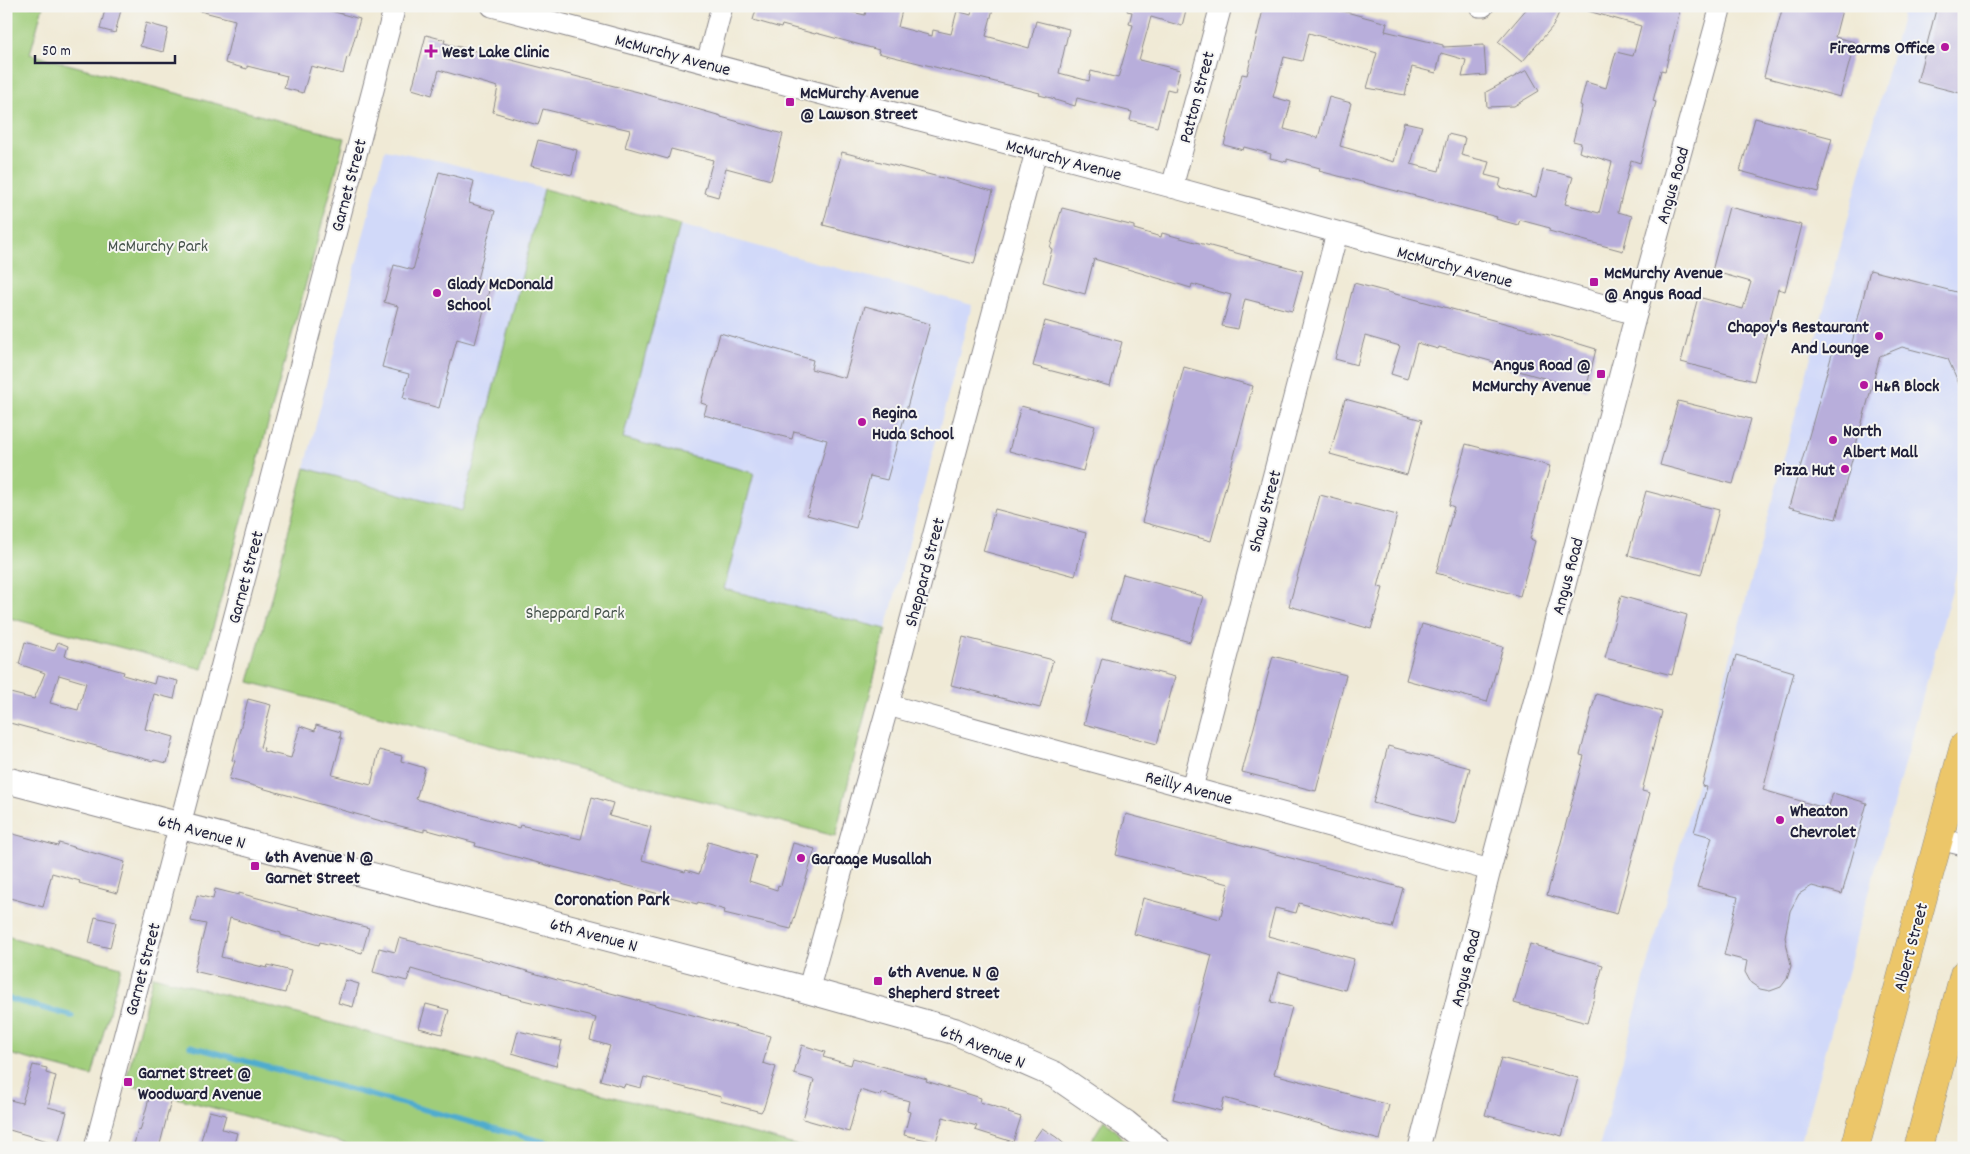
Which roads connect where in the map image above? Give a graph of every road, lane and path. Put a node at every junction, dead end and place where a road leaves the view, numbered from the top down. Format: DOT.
graph roads {
  1 [pos="395,6"];
  2 [pos="492,6"];
  3 [pos="722,6"];
  4 [pos="1220,6"];
  5 [pos="1721,6"];
  6 [pos="707,63"];
  7 [pos="1036,152"];
  8 [pos="1172,188"];
  9 [pos="1337,233"];
  10 [pos="1636,314"];
  11 [pos="888,705"];
  12 [pos="1964,746"];
  13 [pos="6,780"];
  14 [pos="1192,788"];
  15 [pos="180,826"];
  16 [pos="1952,842"];
  17 [pos="1490,870"];
  18 [pos="1964,974"];
  19 [pos="808,991"];
  20 [pos="95,1148"];
  21 [pos="1156,1148"];
  22 [pos="1420,1148"];
  23 [pos="1855,1148"];
  24 [pos="1918,1148"];
  1 -- 15 [label="street, Garnet Street"];
  2 -- 6 [label="street, McMurchy Avenue"];
  3 -- 6 [label="street"];
  4 -- 8 [label="street, Patton Street"];
  5 -- 10 [label="street, Angus Road"];
  6 -- 7 [label="street, McMurchy Avenue"];
  7 -- 8 [label="street, McMurchy Avenue"];
  7 -- 11 [label="street, Sheppard Street"];
  8 -- 9 [label="street, McMurchy Avenue"];
  9 -- 10 [label="street, McMurchy Avenue"];
  9 -- 14 [label="street, Shaw Street"];
  10 -- 17 [label="street, Angus Road"];
  11 -- 14 [label="street, Reilly Avenue"];
  11 -- 19 [label="street, Sheppard Street"];
  12 -- 16 [label="main road, Albert Street"];
  13 -- 15 [label="street, 6th Avenue N"];
  14 -- 17 [label="street, Reilly Avenue"];
  15 -- 19 [label="street, 6th Avenue N"];
  15 -- 20 [label="street, Garnet Street"];
  16 -- 23 [label="main road, Albert Street"];
  17 -- 22 [label="street, Angus Road"];
  18 -- 24 [label="main road"];
  19 -- 21 [label="street, 6th Avenue N"];
}
